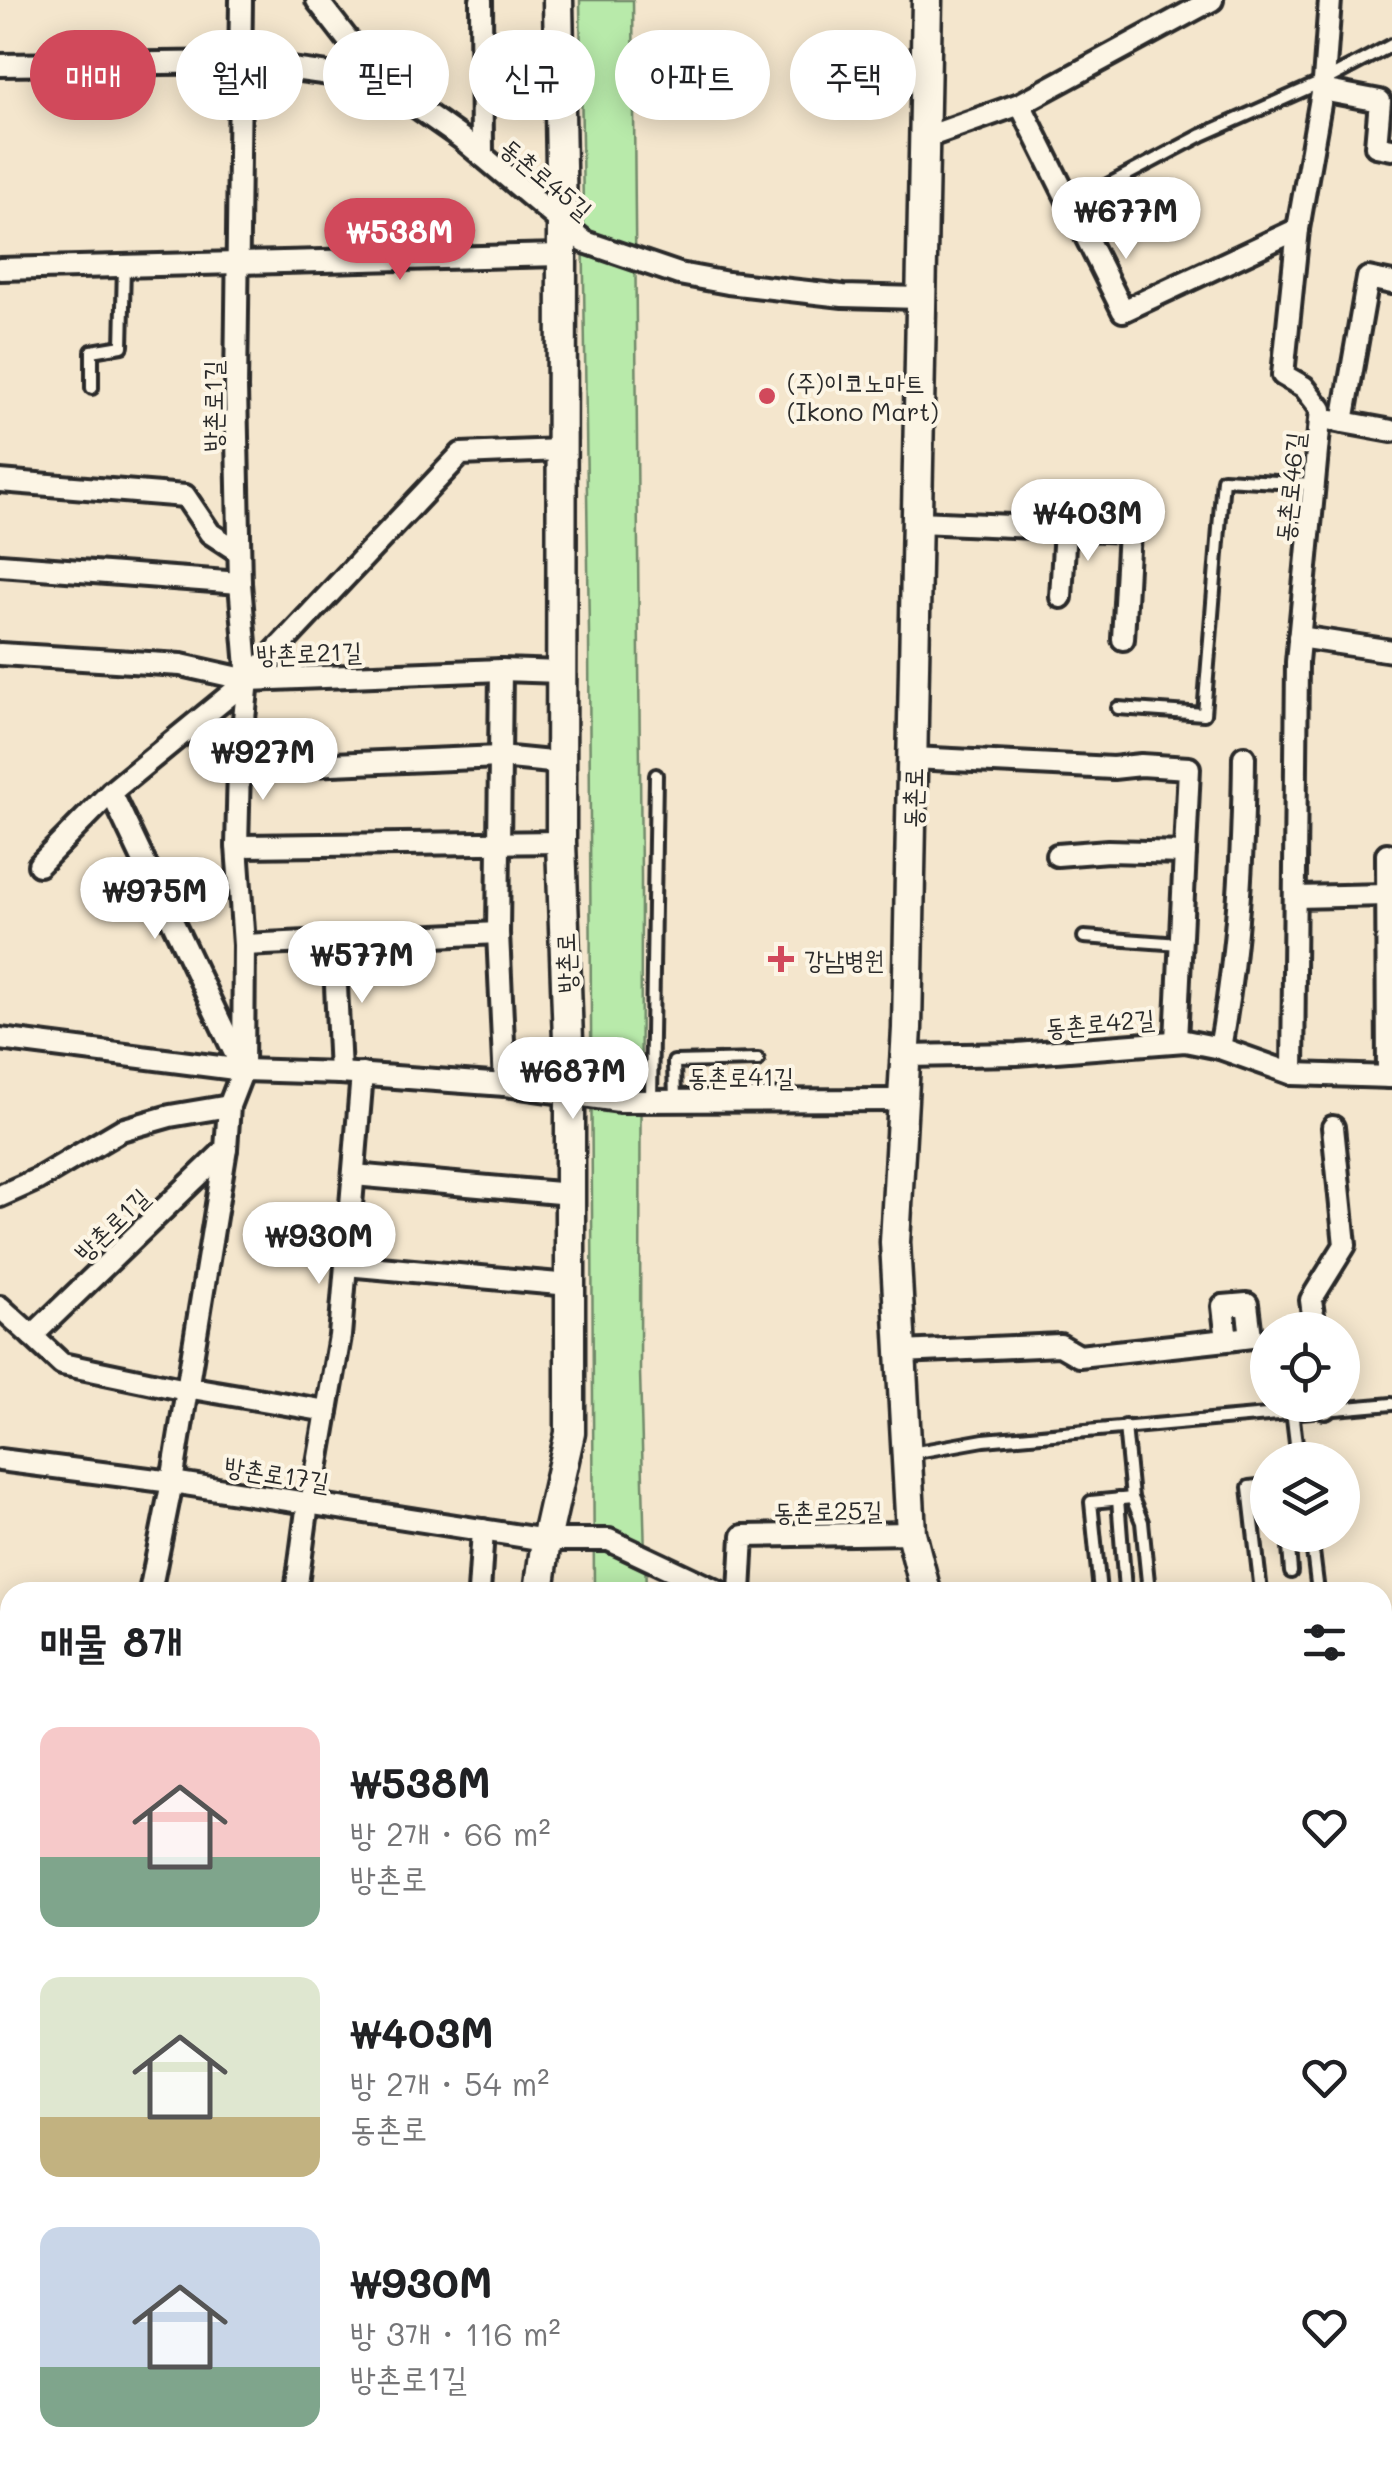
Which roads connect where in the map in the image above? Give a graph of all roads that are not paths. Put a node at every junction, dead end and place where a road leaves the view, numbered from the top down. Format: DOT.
graph roads {
  1 [pos="241,0"];
  2 [pos="317,0"];
  3 [pos="481,0"];
  4 [pos="558,0"];
  5 [pos="927,0"];
  6 [pos="1212,0"];
  7 [pos="1330,0"];
  8 [pos="241,30"];
  9 [pos="341,30"];
  10 [pos="1392,44"];
  11 [pos="176,63"];
  12 [pos="0,65"];
  13 [pos="1323,85"];
  14 [pos="1020,104"];
  15 [pos="240,120"];
  16 [pos="434,120"];
  17 [pos="924,138"];
  18 [pos="1392,149"];
  19 [pos="482,156"];
  20 [pos="1100,188"];
  21 [pos="562,222"];
  22 [pos="1298,229"];
  23 [pos="562,255"];
  24 [pos="238,261"];
  25 [pos="124,265"];
  26 [pos="0,269"];
  27 [pos="1392,283"];
  28 [pos="920,298"];
  29 [pos="92,388"];
  30 [pos="1320,418"];
  31 [pos="1344,422"];
  32 [pos="1392,432"];
  33 [pos="561,450"];
  34 [pos="0,481"];
  35 [pos="1314,484"];
  36 [pos="918,522"];
  37 [pos="1065,528"];
  38 [pos="239,552"];
  39 [pos="0,565"];
  40 [pos="240,583"];
  41 [pos="1060,597"];
  42 [pos="1299,637"];
  43 [pos="1123,639"];
  44 [pos="1392,651"];
  45 [pos="0,654"];
  46 [pos="500,670"];
  47 [pos="561,672"];
  48 [pos="248,680"];
  49 [pos="1118,708"];
  50 [pos="1244,756"];
  51 [pos="500,757"];
  52 [pos="913,758"];
  53 [pos="560,763"];
  54 [pos="239,768"];
  55 [pos="656,775"];
  56 [pos="111,792"];
  57 [pos="499,842"];
  58 [pos="561,842"];
  59 [pos="237,846"];
  60 [pos="1184,854"];
  61 [pos="1387,854"];
  62 [pos="1057,855"];
  63 [pos="39,865"];
  64 [pos="1387,895"];
  65 [pos="1295,897"];
  66 [pos="498,933"];
  67 [pos="1084,938"];
  68 [pos="334,942"];
  69 [pos="1180,944"];
  70 [pos="244,945"];
  71 [pos="0,1039"];
  72 [pos="1176,1041"];
  73 [pos="1220,1048"];
  74 [pos="906,1056"];
  75 [pos="758,1060"];
  76 [pos="244,1070"];
  77 [pos="340,1073"];
  78 [pos="362,1074"];
  79 [pos="1293,1074"];
  80 [pos="1390,1077"];
  81 [pos="506,1085"];
  82 [pos="570,1097"];
  83 [pos="905,1100"];
  84 [pos="650,1101"];
  85 [pos="675,1101"];
  86 [pos="229,1106"];
  87 [pos="1333,1128"];
  88 [pos="226,1149"];
  89 [pos="354,1175"];
  90 [pos="570,1194"];
  91 [pos="0,1196"];
  92 [pos="346,1265"];
  93 [pos="570,1285"];
  94 [pos="0,1307"];
  95 [pos="1313,1312"];
  96 [pos="32,1336"];
  97 [pos="1227,1340"];
  98 [pos="900,1352"];
  99 [pos="186,1389"];
  100 [pos="1392,1404"];
  101 [pos="1360,1405"];
  102 [pos="327,1411"];
  103 [pos="1250,1414"];
  104 [pos="1125,1426"];
  105 [pos="905,1454"];
  106 [pos="0,1460"];
  107 [pos="172,1482"];
  108 [pos="1132,1498"];
  109 [pos="1118,1499"];
  110 [pos="310,1503"];
  111 [pos="482,1530"];
  112 [pos="911,1534"];
  113 [pos="546,1540"];
  114 [pos="1256,1552"];
  115 [pos="1289,1552"];
  116 [pos="1313,1552"];
  117 [pos="1291,1572"];
  118 [pos="152,1582"];
  119 [pos="298,1582"];
  120 [pos="479,1582"];
  121 [pos="540,1582"];
  122 [pos="698,1582"];
  123 [pos="741,1582"];
  124 [pos="923,1582"];
  125 [pos="1099,1582"];
  126 [pos="1124,1582"];
  127 [pos="1149,1582"];
  128 [pos="1260,1582"];
  129 [pos="1317,1582"];
  1 -- 8 [label="street, 방촌로1길"];
  2 -- 9 [label="street, 동촌로45길"];
  3 -- 19 [label="street"];
  4 -- 21 [label="street, 방촌로"];
  5 -- 17 [label="street, 동촌로"];
  6 -- 14 [label="street"];
  7 -- 13 [label="street, 동촌로46길"];
  10 -- 13 [label="lane"];
  11 -- 12 [label="street"];
  13 -- 18 [label="street"];
  13 -- 20 [label="lane"];
  13 -- 22 [label="street, 동촌로46길"];
  14 -- 17 [label="street"];
  14 -- 22 [label="street"];
  15 -- 24 [label="street, 방촌로1길"];
  16 -- 19 [label="street, 동촌로45길"];
  17 -- 28 [label="street, 동촌로"];
  19 -- 21 [label="street, 동촌로45길"];
  21 -- 23 [label="street, 방촌로"];
  21 -- 28 [label="street, 동촌로45길"];
  22 -- 30 [label="street, 동촌로46길"];
  23 -- 24 [label="street"];
  23 -- 33 [label="street, 방촌로"];
  24 -- 25 [label="street"];
  24 -- 38 [label="street, 방촌로1길"];
  25 -- 26 [label="street"];
  25 -- 29 [label="lane"];
  27 -- 31 [label="street"];
  28 -- 36 [label="street, 동촌로"];
  30 -- 31 [label="street"];
  30 -- 35 [label="street, 동촌로46길"];
  31 -- 32 [label="street"];
  33 -- 47 [label="street, 방촌로"];
  33 -- 48 [label="street"];
  34 -- 38 [label="street"];
  35 -- 42 [label="street, 동촌로46길"];
  35 -- 49 [label="lane"];
  36 -- 37 [label="street"];
  36 -- 52 [label="street, 동촌로"];
  37 -- 41 [label="street"];
  37 -- 43 [label="street"];
  38 -- 40 [label="street, 방촌로1길"];
  39 -- 40 [label="street"];
  40 -- 48 [label="street, 방촌로1길"];
  42 -- 44 [label="street"];
  42 -- 65 [label="street, 동촌로46길"];
  45 -- 48 [label="street, 방촌로21길"];
  46 -- 47 [label="street, 방촌로21길"];
  46 -- 48 [label="street, 방촌로21길"];
  46 -- 51 [label="street"];
  47 -- 53 [label="street, 방촌로"];
  48 -- 54 [label="street, 방촌로1길"];
  48 -- 56 [label="street"];
  50 -- 73 [label="street"];
  51 -- 53 [label="street"];
  51 -- 54 [label="street"];
  51 -- 57 [label="street"];
  52 -- 60 [label="street"];
  52 -- 74 [label="street, 동촌로"];
  53 -- 58 [label="street, 방촌로"];
  54 -- 59 [label="street, 방촌로1길"];
  55 -- 84 [label="lane"];
  56 -- 63 [label="street"];
  56 -- 76 [label="street"];
  57 -- 58 [label="street"];
  57 -- 59 [label="street"];
  57 -- 66 [label="street"];
  58 -- 82 [label="street, 방촌로"];
  59 -- 70 [label="street, 방촌로1길"];
  60 -- 62 [label="street"];
  60 -- 69 [label="street"];
  61 -- 64 [label="street"];
  64 -- 65 [label="street"];
  64 -- 80 [label="street"];
  65 -- 79 [label="street"];
  66 -- 68 [label="street"];
  66 -- 81 [label="street"];
  67 -- 69 [label="lane"];
  68 -- 70 [label="street"];
  68 -- 77 [label="street"];
  69 -- 72 [label="street"];
  70 -- 76 [label="street, 방촌로1길"];
  71 -- 76 [label="street, 동촌로41길"];
  72 -- 73 [label="street, 동촌로42길"];
  72 -- 74 [label="street, 동촌로42길"];
  73 -- 79 [label="street, 동촌로42길"];
  74 -- 83 [label="street, 동촌로"];
  75 -- 85 [label="lane"];
  76 -- 77 [label="street, 동촌로41길"];
  76 -- 86 [label="street, 방촌로1길"];
  77 -- 78 [label="street, 동촌로41길"];
  78 -- 81 [label="street, 동촌로41길"];
  78 -- 89 [label="street"];
  79 -- 80 [label="street, 동촌로42길"];
  81 -- 82 [label="street, 동촌로41길"];
  82 -- 84 [label="street, 동촌로41길"];
  82 -- 90 [label="street, 방촌로"];
  83 -- 85 [label="street, 동촌로41길"];
  83 -- 98 [label="street, 동촌로"];
  84 -- 85 [label="street, 동촌로41길"];
  86 -- 88 [label="street, 방촌로1길"];
  86 -- 91 [label="street"];
  87 -- 95 [label="street"];
  88 -- 96 [label="street, 방촌로1길"];
  88 -- 99 [label="street, 방촌로1길"];
  89 -- 90 [label="street"];
  89 -- 92 [label="street"];
  90 -- 93 [label="street, 방촌로"];
  92 -- 93 [label="street"];
  92 -- 102 [label="street"];
  93 -- 113 [label="street, 방촌로"];
  94 -- 96 [label="street"];
  96 -- 99 [label="street"];
  97 -- 98 [label="street"];
  98 -- 105 [label="street, 동촌로"];
  99 -- 102 [label="street"];
  99 -- 107 [label="street, 방촌로1길"];
  100 -- 101 [label="lane"];
  102 -- 110 [label="street"];
  103 -- 104 [label="lane"];
  104 -- 105 [label="lane"];
  104 -- 108 [label="lane"];
  105 -- 112 [label="street, 동촌로"];
  106 -- 107 [label="street, 방촌로17길"];
  107 -- 110 [label="street, 방촌로17길"];
  107 -- 118 [label="street, 방촌로1길"];
  108 -- 109 [label="lane"];
  108 -- 127 [label="lane"];
  109 -- 125 [label="lane"];
  109 -- 126 [label="lane"];
  110 -- 111 [label="street, 방촌로17길"];
  110 -- 119 [label="street"];
  111 -- 113 [label="street, 방촌로17길"];
  111 -- 120 [label="street"];
  112 -- 123 [label="street, 동촌로25길"];
  112 -- 124 [label="street, 동촌로"];
  113 -- 121 [label="street, 방촌로"];
  113 -- 122 [label="street"];
  114 -- 128 [label="lane"];
  115 -- 117 [label="lane"];
  116 -- 129 [label="lane"];
}
